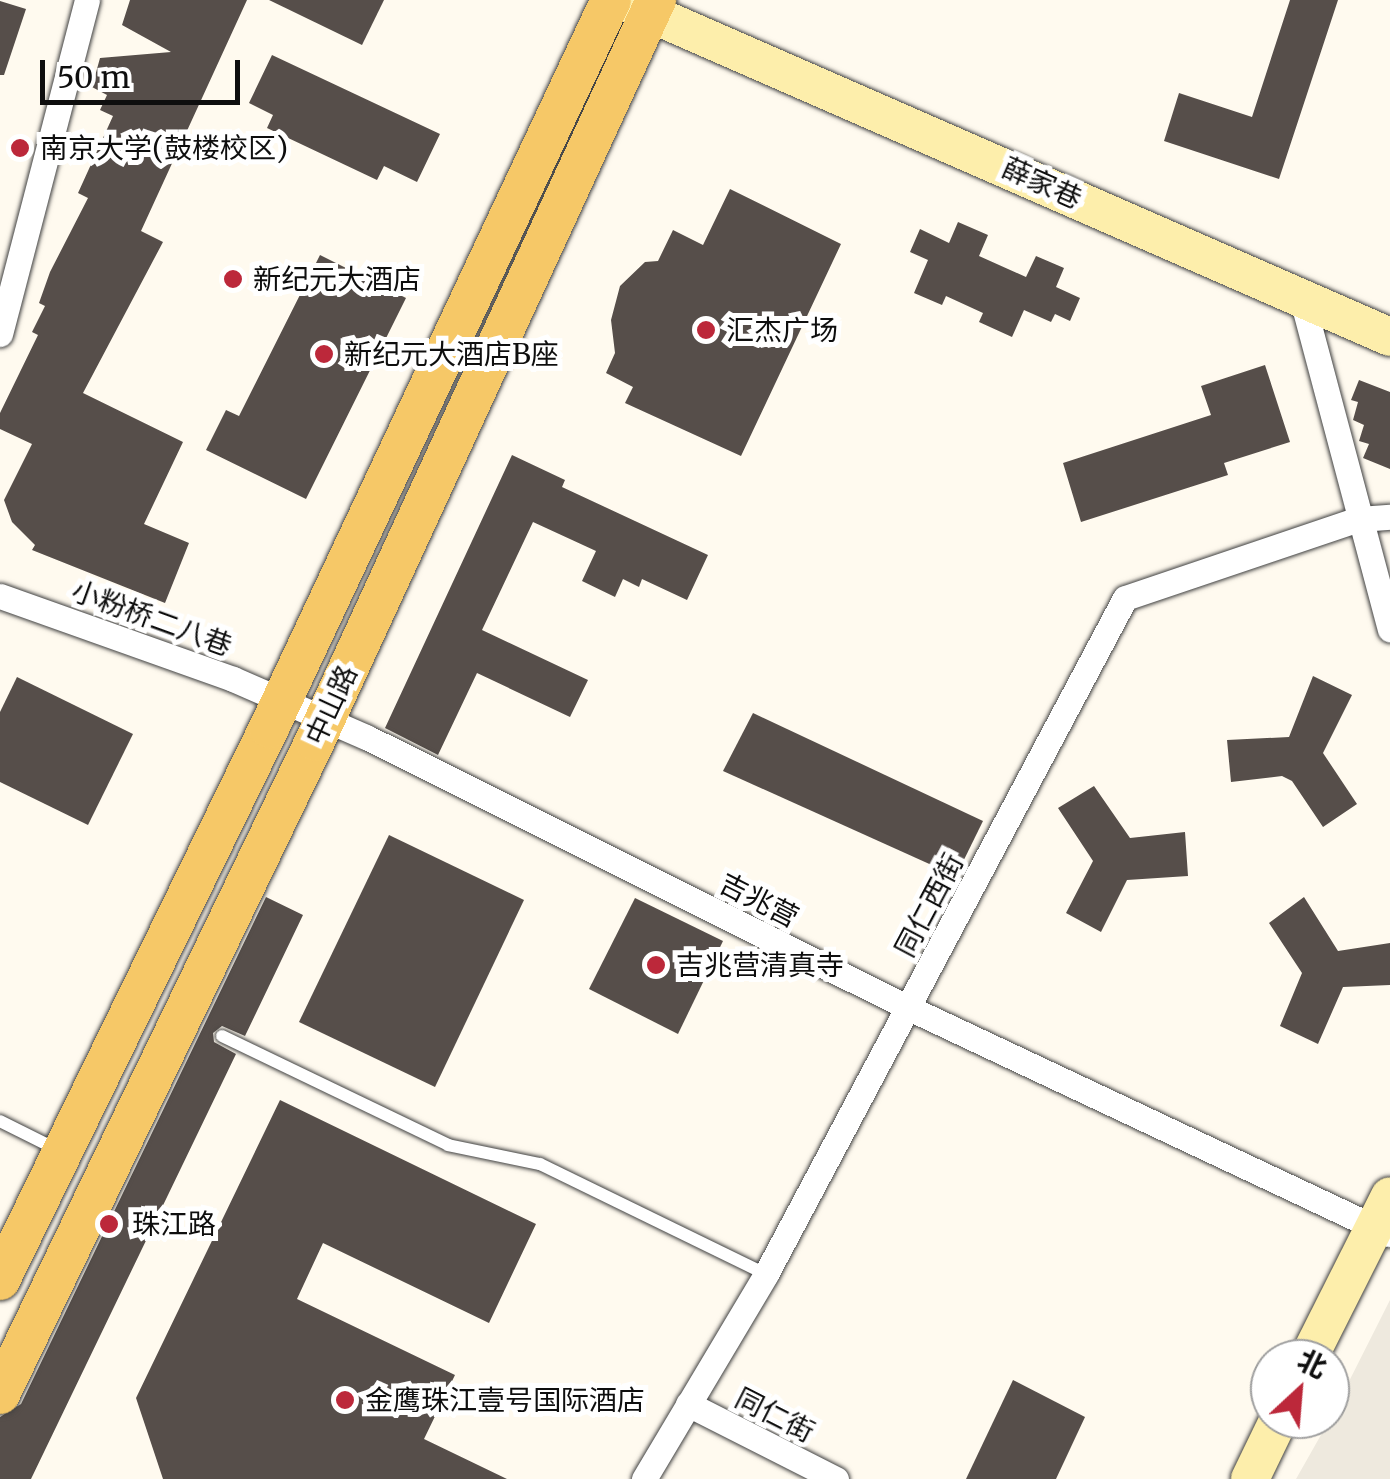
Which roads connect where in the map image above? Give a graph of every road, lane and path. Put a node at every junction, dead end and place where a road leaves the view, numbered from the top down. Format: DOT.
graph roads {
  1 [pos="87,0"];
  2 [pos="610,0"];
  3 [pos="647,3"];
  4 [pos="1302,300"];
  5 [pos="0,334"];
  6 [pos="1390,337"];
  7 [pos="1390,517"];
  8 [pos="1358,519"];
  9 [pos="0,596"];
  10 [pos="1390,629"];
  11 [pos="275,715"];
  12 [pos="324,720"];
  13 [pos="909,1008"];
  14 [pos="222,1036"];
  15 [pos="0,1121"];
  16 [pos="62,1152"];
  17 [pos="1385,1219"];
  18 [pos="766,1274"];
  19 [pos="0,1280"];
  20 [pos="1319,1339"];
  21 [pos="0,1394"];
  22 [pos="688,1404"];
  23 [pos="1269,1439"];
  24 [pos="644,1479"];
  25 [pos="836,1479"];
  26 [pos="1250,1479"];
  1 -- 5 [label="street"];
  2 -- 11 [label="main road, 中山路"];
  3 -- 4 [label="street, 薛家巷"];
  3 -- 12 [label="lane"];
  4 -- 6 [label="street, 薛家巷"];
  4 -- 8 [label="street"];
  7 -- 8 [label="street, 同仁西街"];
  8 -- 10 [label="street"];
  8 -- 13 [label="street, 同仁西街"];
  9 -- 11 [label="street, 小粉桥二八巷"];
  11 -- 12 [label="street, 吉兆营"];
  11 -- 16 [label="main road, 中山路"];
  12 -- 13 [label="street, 吉兆营"];
  12 -- 21 [label="main road, 中山路"];
  13 -- 17 [label="street, 吉兆营"];
  13 -- 18 [label="street, 同仁西街"];
  14 -- 18 [label="lane"];
  15 -- 16 [label="lane"];
  16 -- 19 [label="main road, 中山路"];
  17 -- 20 [label="street"];
  18 -- 22 [label="street, 同仁西街"];
  22 -- 24 [label="street, 同仁西街"];
  22 -- 25 [label="street, 同仁街"];
  23 -- 26 [label="street"];
}
